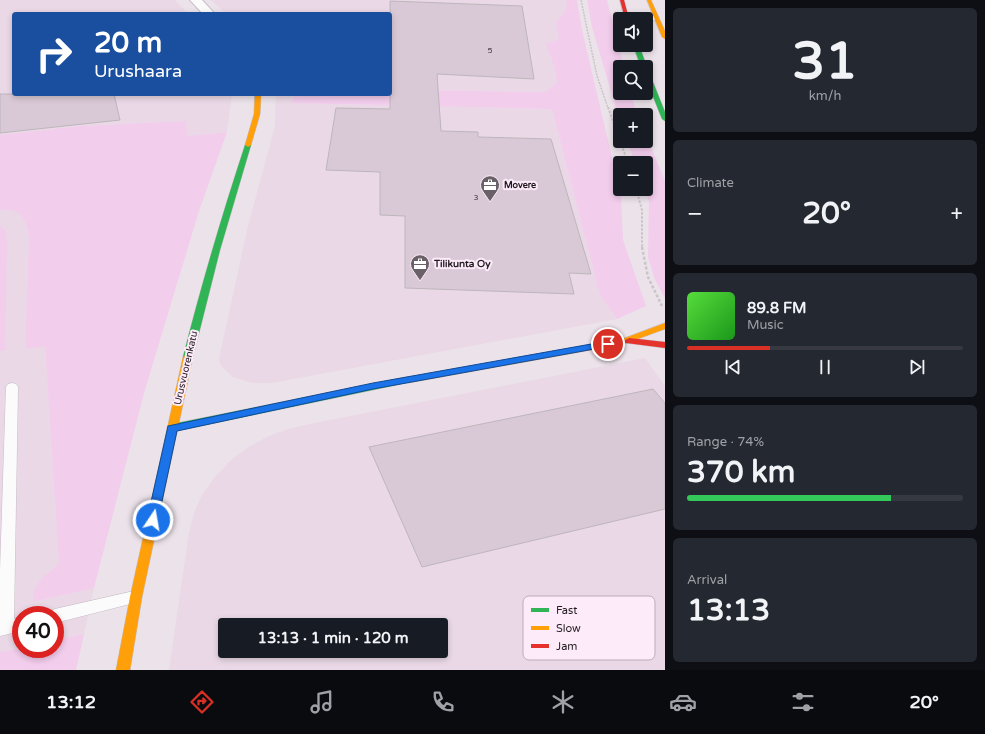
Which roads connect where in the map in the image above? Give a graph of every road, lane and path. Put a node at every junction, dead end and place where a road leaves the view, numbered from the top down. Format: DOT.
graph roads {
  1 [pos="196,0"];
  2 [pos="581,0"];
  3 [pos="622,0"];
  4 [pos="649,0"];
  5 [pos="207,12"];
  6 [pos="625,12"];
  7 [pos="653,18"];
  8 [pos="657,18"];
  9 [pos="665,37"];
  10 [pos="653,89"];
  11 [pos="258,96"];
  12 [pos="665,119"];
  13 [pos="626,156"];
  14 [pos="638,196"];
  15 [pos="664,309"];
  16 [pos="665,326"];
  17 [pos="624,341"];
  18 [pos="665,345"];
  19 [pos="12,387"];
  20 [pos="172,428"];
  21 [pos="136,597"];
  22 [pos="64,614"];
  23 [pos="3,628"];
  24 [pos="123,670"];
  1 -- 5 [label="street"];
  2 -- 13 [label="path"];
  3 -- 6 [label="main road"];
  4 -- 8 [label="main road"];
  7 -- 8 [label="lane"];
  8 -- 9 [label="main road"];
  10 -- 12 [label="main road"];
  11 -- 20 [label="main road, Urusvuorenkatu"];
  14 -- 15 [label="path"];
  16 -- 17 [label="main road"];
  17 -- 18 [label="main road"];
  17 -- 20 [label="main road"];
  19 -- 23 [label="lane"];
  20 -- 21 [label="main road, Urusvuorenkatu"];
  21 -- 22 [label="lane"];
  21 -- 24 [label="main road, Urusvuorenkatu"];
}
